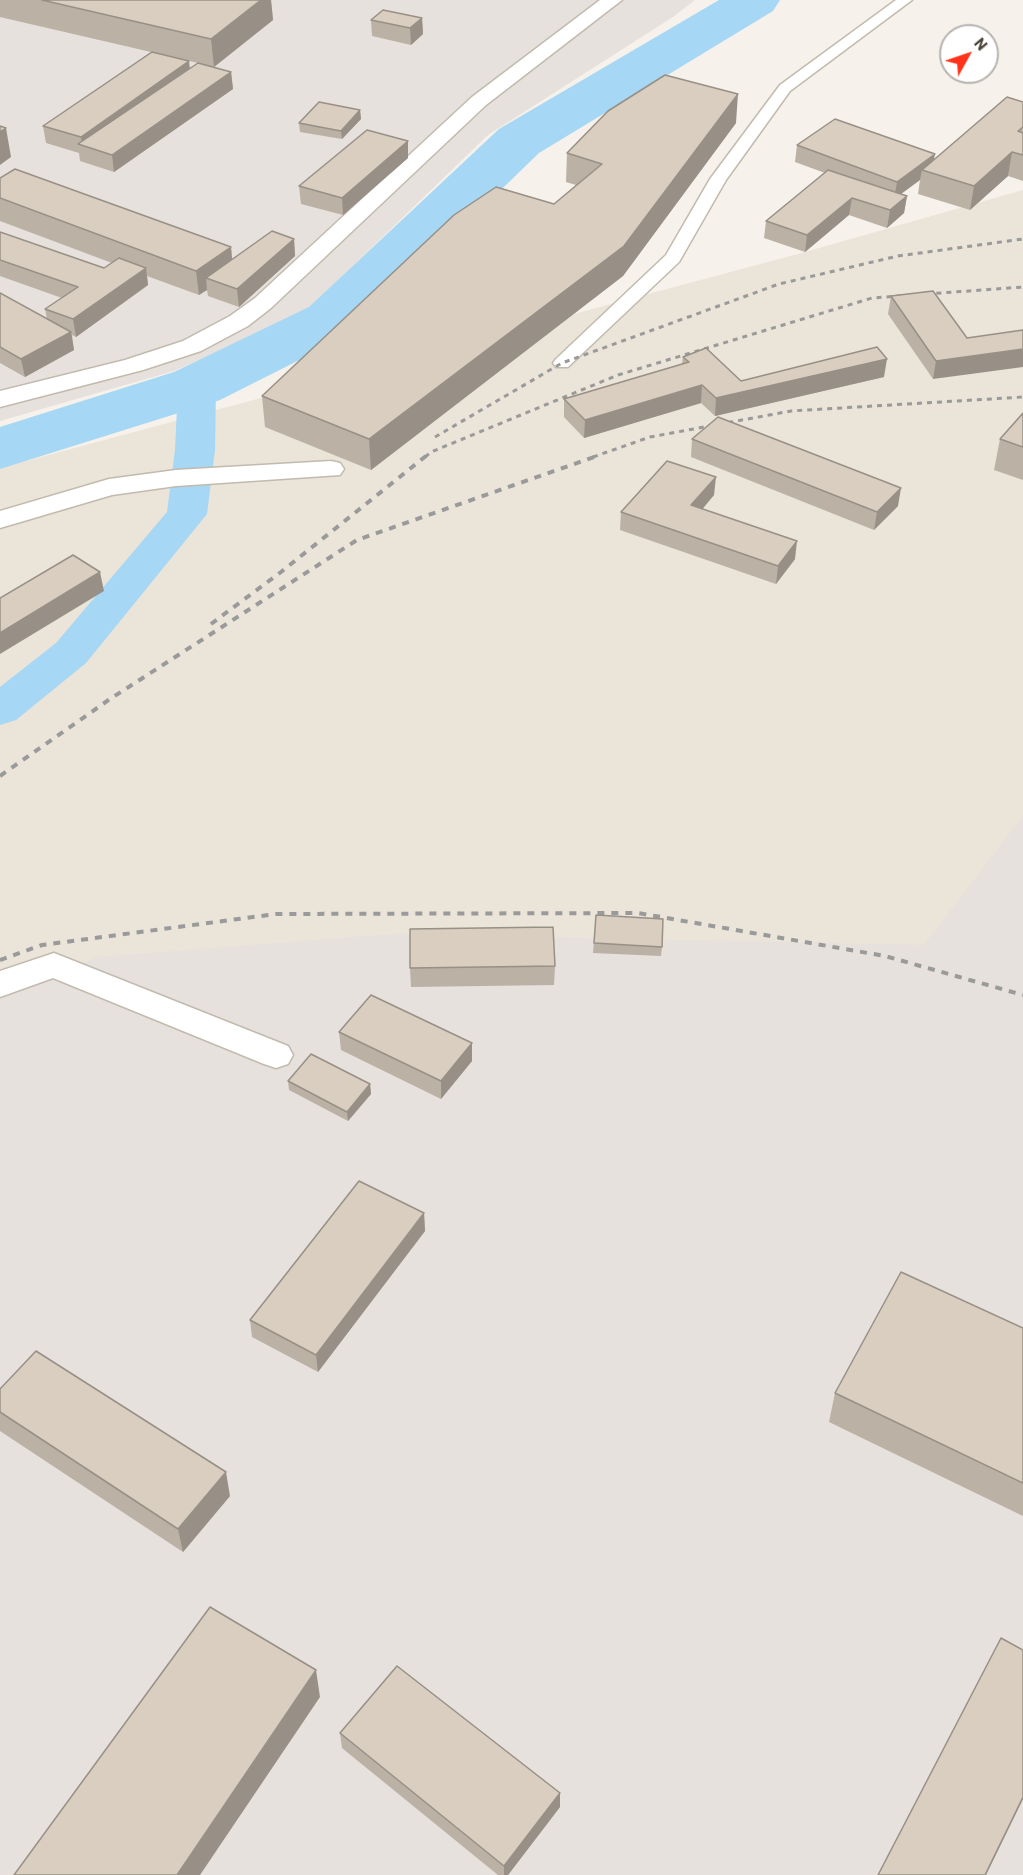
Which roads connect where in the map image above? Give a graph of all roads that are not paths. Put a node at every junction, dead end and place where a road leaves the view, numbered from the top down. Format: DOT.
graph roads {
  1 [pos="612,0"];
  2 [pos="904,0"];
  3 [pos="562,363"];
  4 [pos="0,399"];
  5 [pos="332,468"];
  6 [pos="0,519"];
  7 [pos="0,984"];
  8 [pos="276,1055"];
  1 -- 4 [label="street"];
  2 -- 3 [label="lane"];
  5 -- 6 [label="street"];
  7 -- 8 [label="street"];
}
